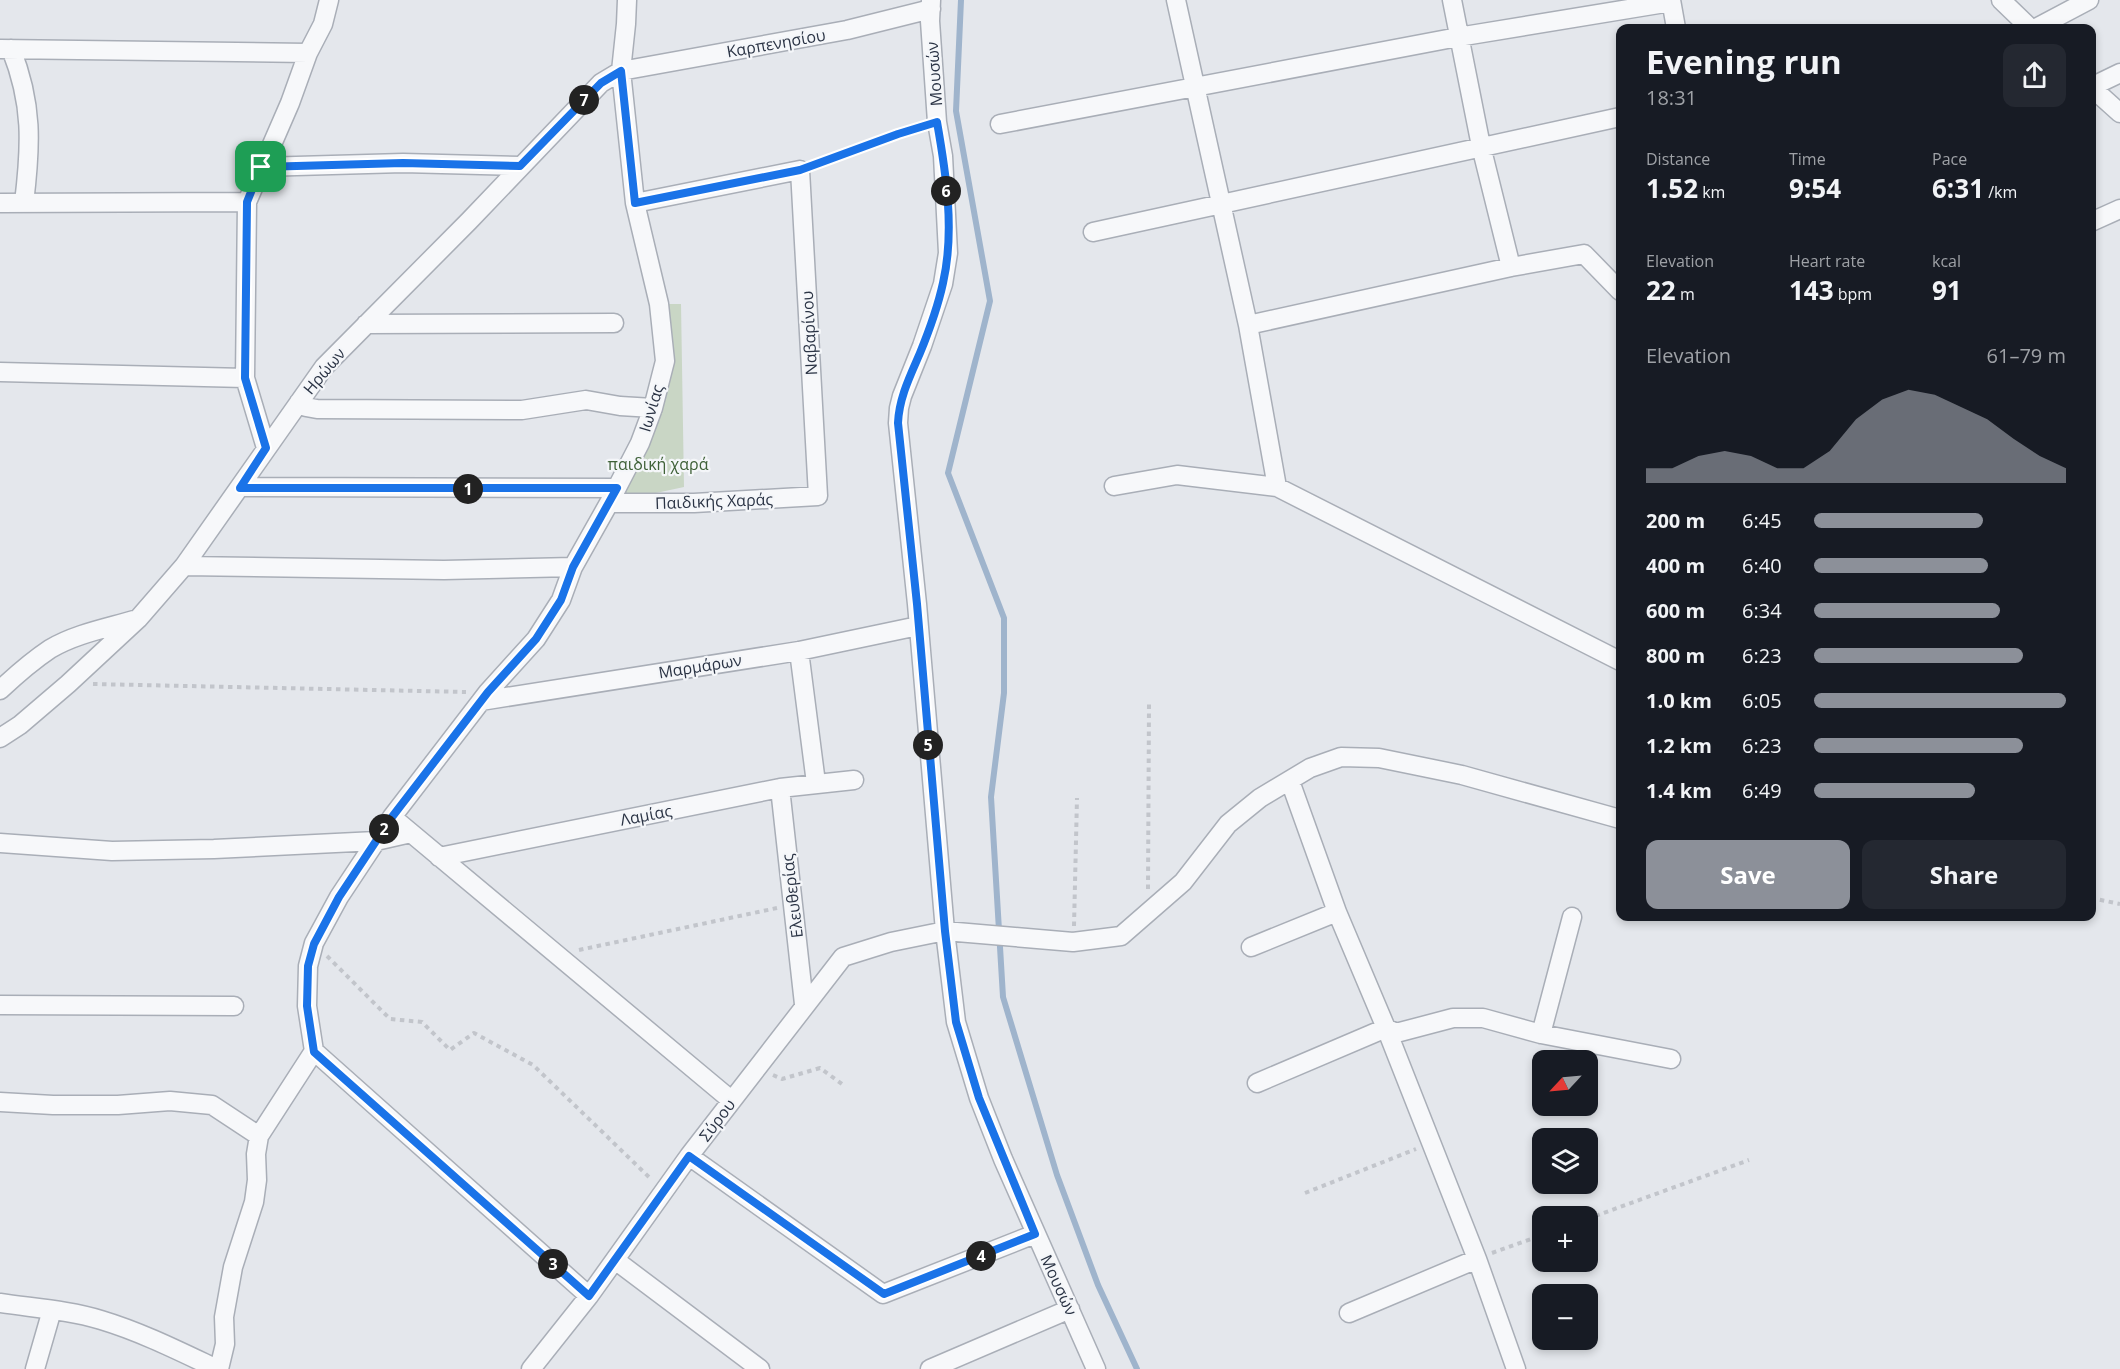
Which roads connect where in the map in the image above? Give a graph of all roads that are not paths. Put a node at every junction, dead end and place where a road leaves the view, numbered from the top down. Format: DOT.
graph roads {
  1 [pos="329,0"];
  2 [pos="627,0"];
  3 [pos="1176,0"];
  4 [pos="1452,0"];
  5 [pos="2001,0"];
  6 [pos="2089,0"];
  7 [pos="1671,1"];
  8 [pos="931,4"];
  9 [pos="1675,24"];
  10 [pos="2026,24"];
  11 [pos="2044,24"];
  12 [pos="1458,37"];
  13 [pos="5,49"];
  14 [pos="308,53"];
  15 [pos="621,71"];
  16 [pos="2120,73"];
  17 [pos="2096,85"];
  18 [pos="1195,87"];
  19 [pos="2096,91"];
  20 [pos="2120,113"];
  21 [pos="1616,118"];
  22 [pos="1000,124"];
  23 [pos="1481,146"];
  24 [pos="520,166"];
  25 [pos="261,167"];
  26 [pos="247,202"];
  27 [pos="0,203"];
  28 [pos="24,203"];
  29 [pos="635,203"];
  30 [pos="1222,204"];
  31 [pos="2120,209"];
  32 [pos="2096,220"];
  33 [pos="1093,232"];
  34 [pos="1511,267"];
  35 [pos="1616,287"];
  36 [pos="614,323"];
  37 [pos="366,324"];
  38 [pos="1248,325"];
  39 [pos="0,372"];
  40 [pos="245,378"];
  41 [pos="298,402"];
  42 [pos="653,408"];
  43 [pos="266,448"];
  44 [pos="1114,486"];
  45 [pos="240,488"];
  46 [pos="1277,488"];
  47 [pos="613,496"];
  48 [pos="818,496"];
  49 [pos="184,566"];
  50 [pos="573,567"];
  51 [pos="138,619"];
  52 [pos="918,626"];
  53 [pos="799,651"];
  54 [pos="1616,659"];
  55 [pos="0,690"];
  56 [pos="484,697"];
  57 [pos="0,738"];
  58 [pos="854,780"];
  59 [pos="1290,781"];
  60 [pos="816,783"];
  61 [pos="780,788"];
  62 [pos="392,817"];
  63 [pos="1616,818"];
  64 [pos="411,833"];
  65 [pos="376,841"];
  66 [pos="0,843"];
  67 [pos="439,857"];
  68 [pos="1337,912"];
  69 [pos="1572,917"];
  70 [pos="945,931"];
  71 [pos="1251,947"];
  72 [pos="804,1004"];
  73 [pos="0,1005"];
  74 [pos="234,1006"];
  75 [pos="1386,1028"];
  76 [pos="1541,1034"];
  77 [pos="314,1052"];
  78 [pos="1671,1059"];
  79 [pos="1257,1083"];
  80 [pos="731,1100"];
  81 [pos="0,1102"];
  82 [pos="260,1136"];
  83 [pos="689,1156"];
  84 [pos="1035,1234"];
  85 [pos="1477,1259"];
  86 [pos="615,1260"];
  87 [pos="589,1296"];
  88 [pos="0,1303"];
  89 [pos="1070,1309"];
  90 [pos="52,1310"];
  91 [pos="1349,1313"];
  92 [pos="35,1369"];
  93 [pos="218,1369"];
  94 [pos="531,1369"];
  95 [pos="760,1369"];
  96 [pos="930,1369"];
  97 [pos="1096,1369"];
  98 [pos="1515,1369"];
  1 -- 14 [label="street"];
  2 -- 15 [label="street"];
  3 -- 18 [label="street"];
  4 -- 12 [label="street"];
  5 -- 10 [label="street"];
  6 -- 11 [label="street"];
  7 -- 9 [label="street"];
  7 -- 12 [label="street"];
  8 -- 15 [label="street, Καρπενησίου"];
  8 -- 52 [label="street, Μουσών"];
  12 -- 18 [label="street"];
  12 -- 23 [label="street"];
  13 -- 14 [label="street"];
  13 -- 28 [label="street"];
  14 -- 25 [label="street"];
  15 -- 24 [label="street, Ηρώων"];
  15 -- 29 [label="street, Ιωνίας"];
  16 -- 17 [label="street"];
  18 -- 22 [label="street"];
  18 -- 30 [label="street"];
  19 -- 20 [label="street"];
  21 -- 23 [label="street"];
  23 -- 30 [label="street"];
  23 -- 34 [label="street"];
  24 -- 25 [label="street"];
  24 -- 37 [label="street, Ηρώων"];
  25 -- 26 [label="street"];
  26 -- 28 [label="street"];
  26 -- 40 [label="street"];
  27 -- 28 [label="street"];
  29 -- 42 [label="street, Ιωνίας"];
  29 -- 48 [label="street, Ναβαρίνου"];
  30 -- 33 [label="street"];
  30 -- 38 [label="street"];
  31 -- 32 [label="street"];
  34 -- 35 [label="street"];
  34 -- 38 [label="street"];
  36 -- 37 [label="street"];
  37 -- 41 [label="street, Ηρώων"];
  38 -- 46 [label="street"];
  39 -- 40 [label="street"];
  40 -- 43 [label="street"];
  41 -- 42 [label="street"];
  41 -- 43 [label="street, Ηρώων"];
  42 -- 47 [label="street, Ιωνίας"];
  43 -- 45 [label="street, Ηρώων"];
  44 -- 46 [label="street"];
  45 -- 47 [label="street, Παιδικής Χαράς"];
  45 -- 49 [label="street, Ηρώων"];
  46 -- 54 [label="street"];
  47 -- 48 [label="street, Παιδικής Χαράς"];
  47 -- 50 [label="street, Ιωνίας"];
  49 -- 50 [label="street"];
  49 -- 51 [label="street, Ηρώων"];
  50 -- 56 [label="street, Ιωνίας"];
  51 -- 55 [label="street"];
  51 -- 57 [label="street, Ηρώων"];
  52 -- 53 [label="street, Μαρμάρων"];
  52 -- 70 [label="street, Μουσών"];
  53 -- 56 [label="street, Μαρμάρων"];
  53 -- 60 [label="street"];
  56 -- 62 [label="street, Ιωνίας"];
  58 -- 60 [label="street, Λαμίας"];
  59 -- 63 [label="street, Σύρου"];
  59 -- 68 [label="street"];
  59 -- 70 [label="street, Σύρου"];
  60 -- 61 [label="street, Λαμίας"];
  61 -- 67 [label="street, Λαμίας"];
  61 -- 72 [label="street, Ελευθερίας"];
  62 -- 64 [label="street"];
  62 -- 65 [label="street, Ιωνίας"];
  64 -- 65 [label="street"];
  64 -- 67 [label="street"];
  65 -- 66 [label="street"];
  65 -- 77 [label="street, Ιωνίας"];
  67 -- 80 [label="street"];
  68 -- 71 [label="street"];
  68 -- 75 [label="street"];
  69 -- 76 [label="street"];
  70 -- 72 [label="street, Σύρου"];
  70 -- 84 [label="street, Μουσών"];
  72 -- 80 [label="street, Σύρου"];
  73 -- 74 [label="street"];
  75 -- 76 [label="street"];
  75 -- 79 [label="street"];
  75 -- 85 [label="street"];
  76 -- 78 [label="street"];
  77 -- 82 [label="street"];
  77 -- 87 [label="street"];
  80 -- 83 [label="street, Σύρου"];
  81 -- 82 [label="street"];
  82 -- 93 [label="street"];
  83 -- 84 [label="street"];
  83 -- 86 [label="street, Σύρου"];
  84 -- 89 [label="street, Μουσών"];
  85 -- 91 [label="street"];
  85 -- 98 [label="street"];
  86 -- 87 [label="street, Σύρου"];
  86 -- 95 [label="street"];
  87 -- 94 [label="street, Σύρου"];
  88 -- 90 [label="street"];
  89 -- 96 [label="street"];
  89 -- 97 [label="street, Μουσών"];
  90 -- 92 [label="street"];
  90 -- 93 [label="street"];
}
